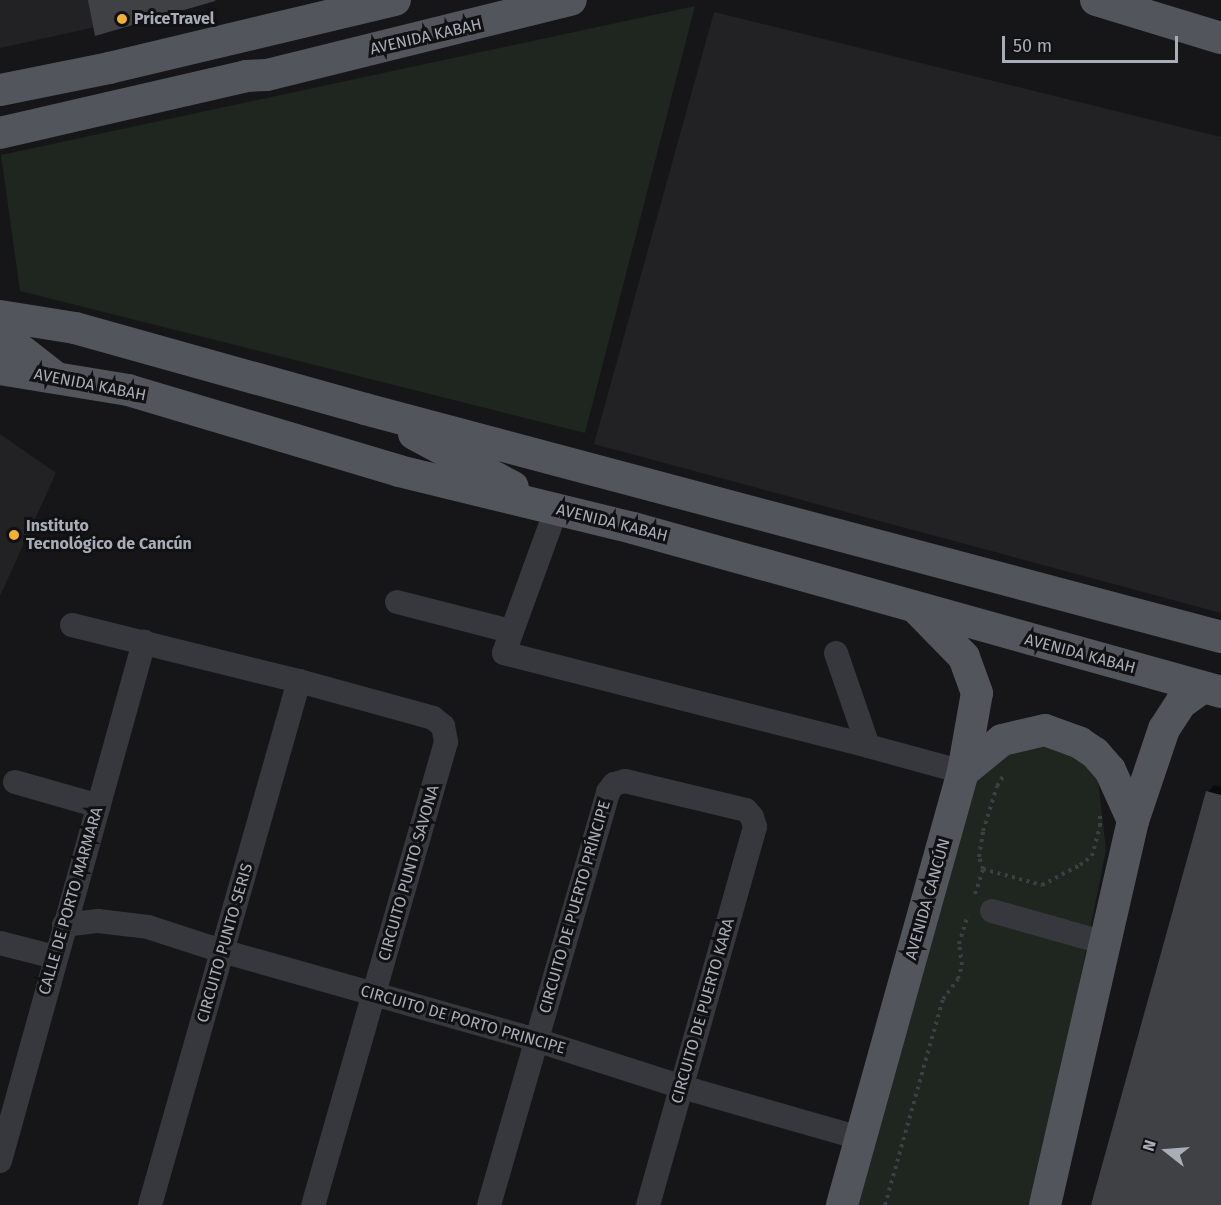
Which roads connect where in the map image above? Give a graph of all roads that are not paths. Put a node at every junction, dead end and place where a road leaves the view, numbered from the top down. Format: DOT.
graph roads {
  1 [pos="395,0"];
  2 [pos="522,0"];
  3 [pos="571,0"];
  4 [pos="1096,0"];
  5 [pos="469,27"];
  6 [pos="1221,38"];
  7 [pos="109,68"];
  8 [pos="267,75"];
  9 [pos="0,90"];
  10 [pos="0,133"];
  11 [pos="0,316"];
  12 [pos="0,334"];
  13 [pos="0,369"];
  14 [pos="57,378"];
  15 [pos="365,409"];
  16 [pos="556,510"];
  17 [pos="397,602"];
  18 [pos="916,609"];
  19 [pos="72,625"];
  20 [pos="510,632"];
  21 [pos="1221,637"];
  22 [pos="144,642"];
  23 [pos="836,653"];
  24 [pos="299,681"];
  25 [pos="1212,690"];
  26 [pos="868,746"];
  27 [pos="963,772"];
  28 [pos="15,782"];
  29 [pos="99,806"];
  30 [pos="752,817"];
  31 [pos="1133,821"];
  32 [pos="978,908"];
  33 [pos="64,925"];
  34 [pos="0,943"];
  35 [pos="1106,943"];
  36 [pos="222,951"];
  37 [pos="55,957"];
  38 [pos="374,993"];
  39 [pos="536,1040"];
  40 [pos="682,1087"];
  41 [pos="7,1110"];
  42 [pos="860,1138"];
  43 [pos="0,1161"];
  44 [pos="150,1205"];
  45 [pos="313,1205"];
  46 [pos="489,1205"];
  47 [pos="648,1205"];
  48 [pos="842,1205"];
  49 [pos="1045,1205"];
  1 -- 7 [label="main road"];
  2 -- 5 [label="main road"];
  3 -- 5 [label="main road, AVENIDA KABAH"];
  4 -- 6 [label="main road"];
  5 -- 8 [label="main road, AVENIDA KABAH"];
  7 -- 8 [label="main road"];
  7 -- 9 [label="main road"];
  8 -- 10 [label="main road, AVENIDA KABAH"];
  11 -- 15 [label="main road"];
  12 -- 14 [label="main road"];
  13 -- 14 [label="main road, AVENIDA KABAH"];
  14 -- 16 [label="main road, AVENIDA KABAH"];
  15 -- 16 [label="main road"];
  15 -- 21 [label="main road"];
  16 -- 18 [label="main road, AVENIDA KABAH"];
  16 -- 20 [label="street"];
  17 -- 20 [label="street"];
  18 -- 25 [label="main road, AVENIDA KABAH"];
  18 -- 27 [label="main road, AVENIDA CANCÚN"];
  19 -- 22 [label="street"];
  20 -- 26 [label="street"];
  22 -- 24 [label="street"];
  22 -- 29 [label="street, CALLE DE PORTO MARMARA"];
  23 -- 26 [label="street"];
  24 -- 36 [label="street, CIRCUITO PUNTO SERIS"];
  24 -- 38 [label="street, CIRCUITO PUNTO SAVONA"];
  25 -- 31 [label="main road"];
  26 -- 27 [label="street"];
  27 -- 31 [label="main road"];
  27 -- 42 [label="main road, AVENIDA CANCÚN"];
  28 -- 29 [label="street"];
  29 -- 33 [label="street, CALLE DE PORTO MARMARA"];
  30 -- 39 [label="street, CIRCUITO DE PUERTO PRÍNCIPE"];
  30 -- 40 [label="street, CIRCUITO DE PUERTO KARA"];
  31 -- 35 [label="main road"];
  32 -- 35 [label="street"];
  33 -- 36 [label="street, CIRCUITO DE PORTO PRINCIPE"];
  33 -- 37 [label="street, CALLE DE PORTO MARMARA"];
  34 -- 37 [label="street"];
  35 -- 49 [label="main road"];
  36 -- 38 [label="street, CIRCUITO DE PORTO PRINCIPE"];
  36 -- 44 [label="street, CIRCUITO PUNTO SERIS"];
  37 -- 41 [label="street, CALLE DE PORTO MARMARA"];
  38 -- 39 [label="street, CIRCUITO DE PORTO PRINCIPE"];
  38 -- 45 [label="street, CIRCUITO PUNTO SAVONA"];
  39 -- 40 [label="street, CIRCUITO DE PORTO PRINCIPE"];
  39 -- 46 [label="street, CIRCUITO DE PUERTO PRÍNCIPE"];
  40 -- 42 [label="street, CIRCUITO DE PORTO PRINCIPE"];
  40 -- 47 [label="street, CIRCUITO DE PUERTO KARA"];
  41 -- 43 [label="street, CALLE DE PORTO MARMARA"];
  42 -- 48 [label="main road, AVENIDA CANCÚN"];
}
